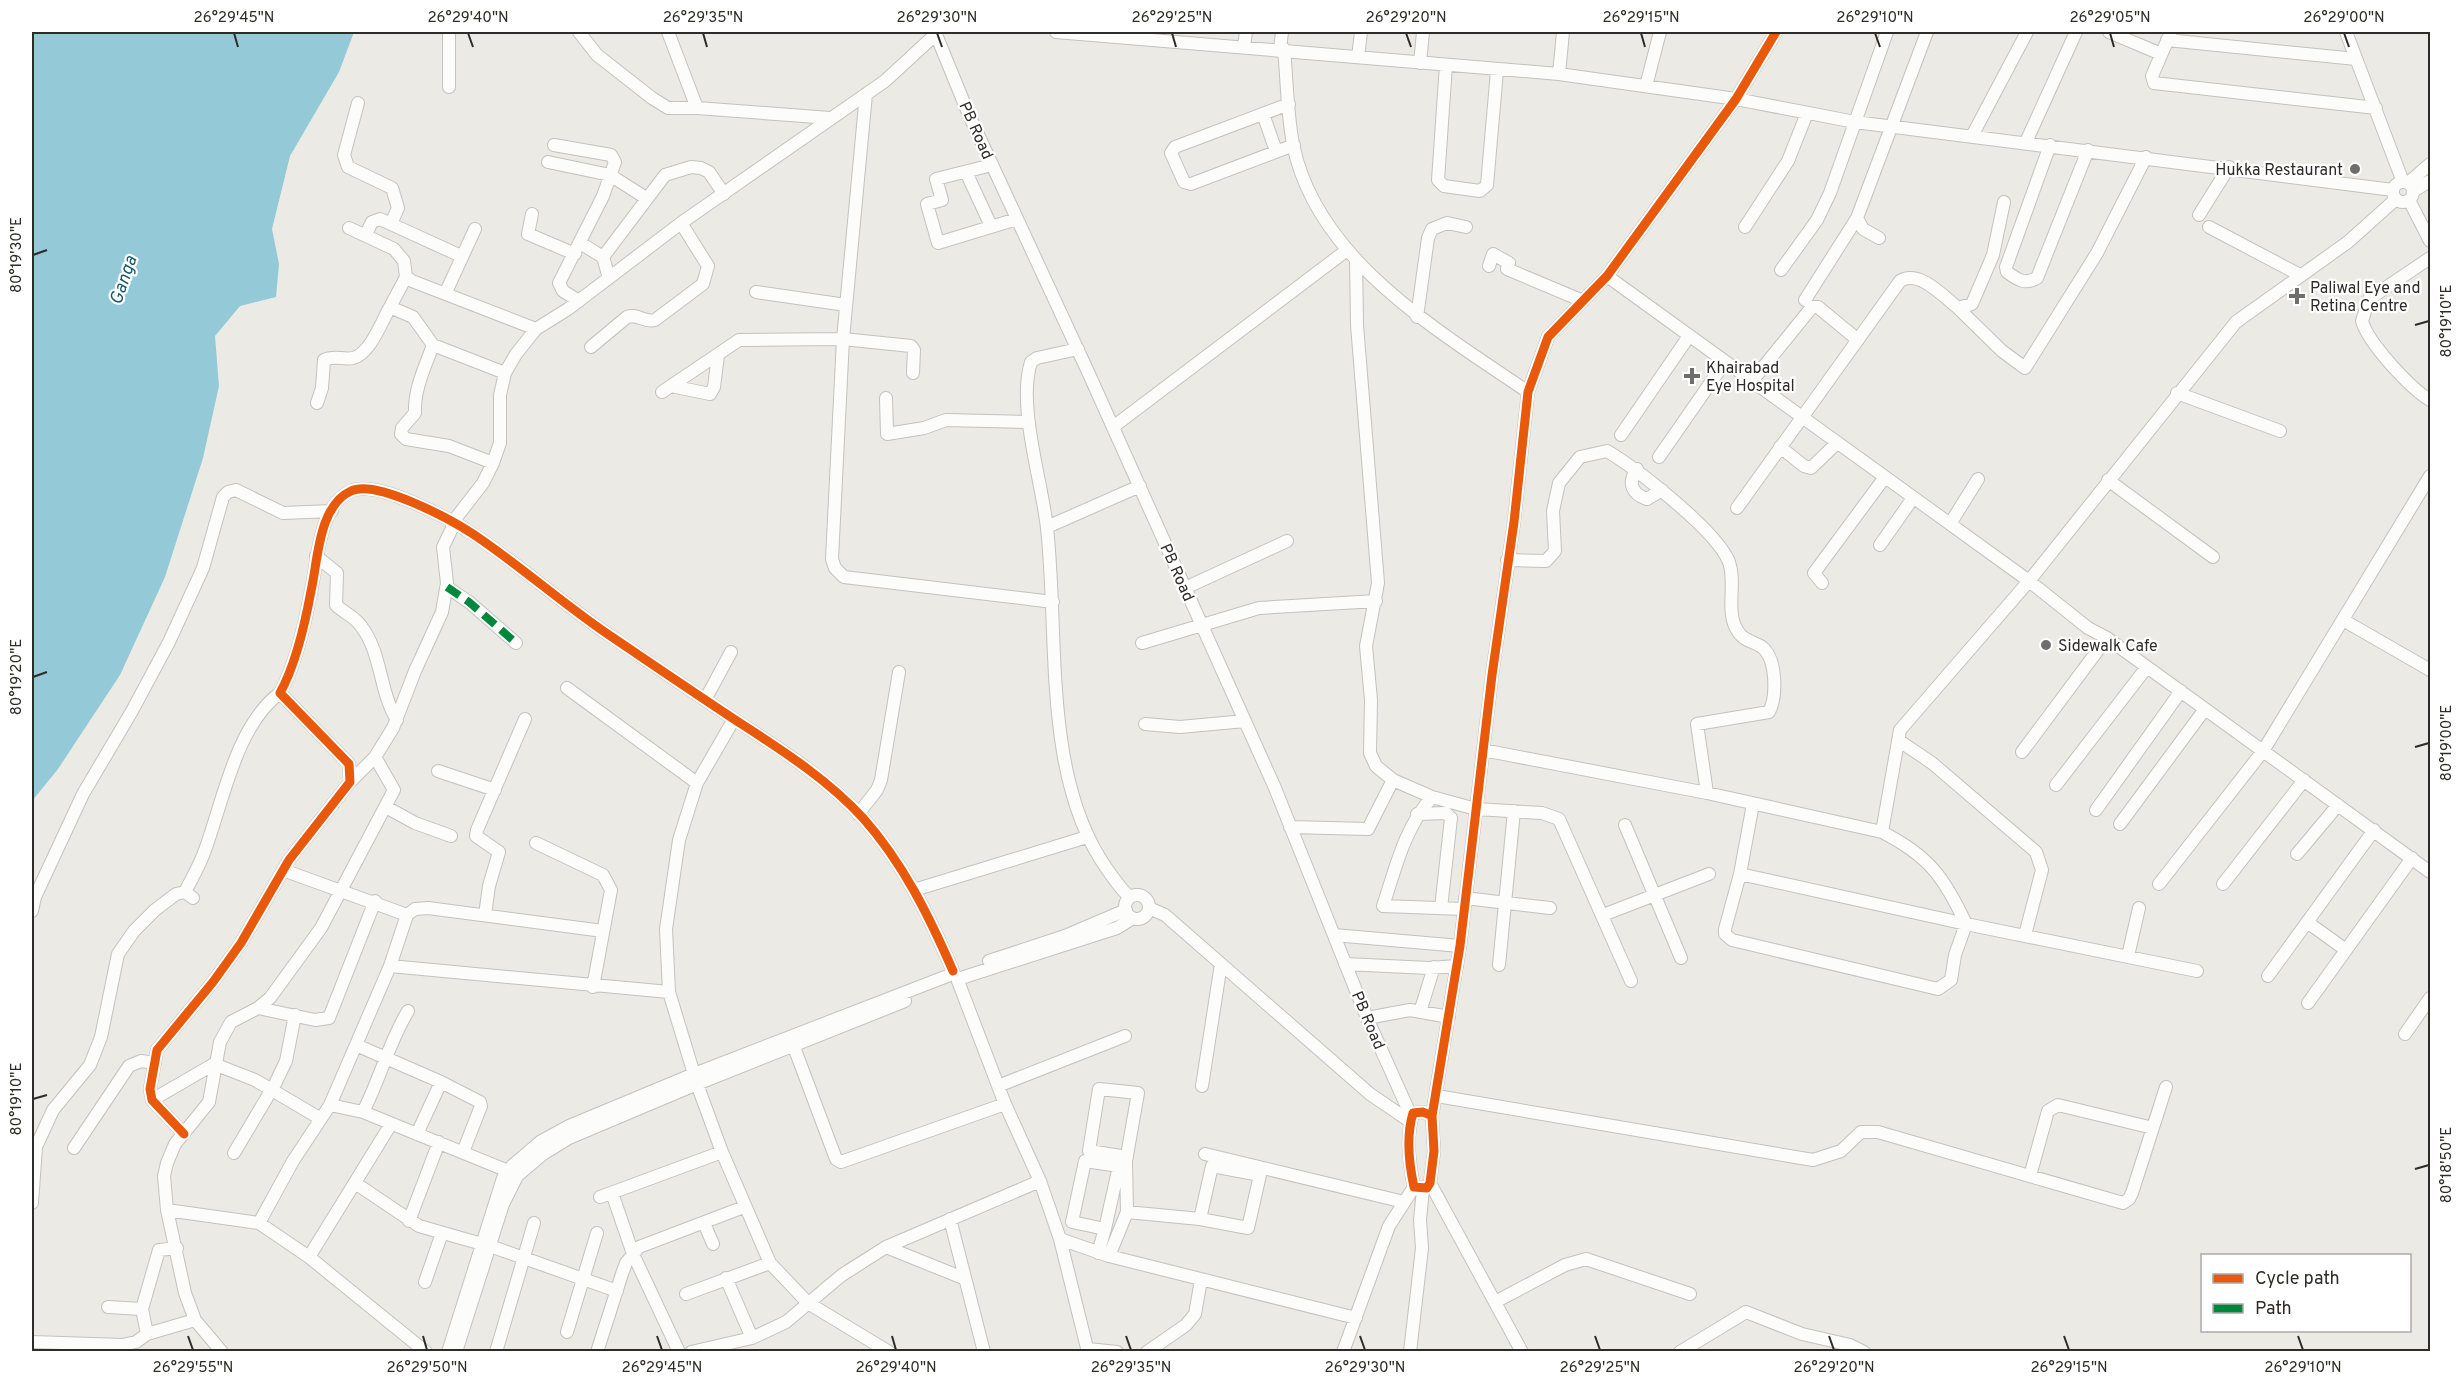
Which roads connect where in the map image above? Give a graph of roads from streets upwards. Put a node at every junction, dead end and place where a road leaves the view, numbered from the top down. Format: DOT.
graph roads {
  1 [pos="449,32"];
  2 [pos="579,32"];
  3 [pos="668,32"];
  4 [pos="1056,32"];
  5 [pos="1075,32"];
  6 [pos="1246,32"];
  7 [pos="1282,32"];
  8 [pos="1361,32"];
  9 [pos="1423,32"];
  10 [pos="1563,32"];
  11 [pos="1660,32"];
  12 [pos="1776,32"];
  13 [pos="1887,32"];
  14 [pos="1927,32"];
  15 [pos="2027,32"];
  16 [pos="2076,32"];
  17 [pos="2346,32"];
  18 [pos="936,33"];
  19 [pos="2117,33"];
  20 [pos="1172,36"];
  21 [pos="2169,36"];
  22 [pos="1244,46"];
  23 [pos="1282,49"];
  24 [pos="2161,54"];
  25 [pos="1358,57"];
  26 [pos="2356,59"];
  27 [pos="1420,63"];
  28 [pos="1446,65"];
  29 [pos="1497,71"];
  30 [pos="1559,74"];
  31 [pos="1647,86"];
  32 [pos="449,87"];
  33 [pos="866,94"];
  34 [pos="1736,99"];
  35 [pos="358,103"];
  36 [pos="1289,104"];
  37 [pos="697,108"];
  38 [pos="2376,108"];
  39 [pos="1807,113"];
  40 [pos="1263,114"];
  41 [pos="830,118"];
  42 [pos="1855,122"];
  43 [pos="1893,126"];
  44 [pos="1972,136"];
  45 [pos="2026,142"];
  46 [pos="554,145"];
  47 [pos="1294,145"];
  48 [pos="2050,145"];
  49 [pos="2088,150"];
  50 [pos="1276,151"];
  51 [pos="2146,157"];
  52 [pos="548,162"];
  53 [pos="2430,164"];
  54 [pos="992,165"];
  55 [pos="2229,167"];
  56 [pos="966,172"];
  57 [pos="610,176"];
  58 [pos="2430,182"];
  59 [pos="2408,189"];
  60 [pos="724,194"];
  61 [pos="2394,195"];
  62 [pos="646,198"];
  63 [pos="2004,202"];
  64 [pos="532,214"];
  65 [pos="2199,215"];
  66 [pos="1857,218"];
  67 [pos="1017,219"];
  68 [pos="681,223"];
  69 [pos="391,224"];
  70 [pos="991,226"];
  71 [pos="1466,227"];
  72 [pos="1745,227"];
  73 [pos="2209,227"];
  74 [pos="349,228"];
  75 [pos="475,229"];
  76 [pos="366,234"];
  77 [pos="1879,238"];
  78 [pos="2430,241"];
  79 [pos="577,249"];
  80 [pos="1352,254"];
  81 [pos="460,256"];
  82 [pos="603,257"];
  83 [pos="2430,258"];
  84 [pos="1489,266"];
  85 [pos="1781,270"];
  86 [pos="2300,275"];
  87 [pos="1607,276"];
  88 [pos="406,277"];
  89 [pos="609,278"];
  90 [pos="446,292"];
  91 [pos="756,292"];
  92 [pos="1805,300"];
  93 [pos="579,301"];
  94 [pos="1583,301"];
  95 [pos="846,305"];
  96 [pos="390,307"];
  97 [pos="1958,308"];
  98 [pos="1418,317"];
  99 [pos="536,329"];
  100 [pos="1689,336"];
  101 [pos="843,339"];
  102 [pos="1858,340"];
  103 [pos="433,345"];
  104 [pos="591,346"];
  105 [pos="1078,349"];
  106 [pos="718,355"];
  107 [pos="1725,362"];
  108 [pos="505,373"];
  109 [pos="913,373"];
  110 [pos="1752,381"];
  111 [pos="1528,392"];
  112 [pos="2176,393"];
  113 [pos="886,398"];
  114 [pos="2430,400"];
  115 [pos="316,403"];
  116 [pos="1801,417"];
  117 [pos="1029,422"];
  118 [pos="1113,427"];
  119 [pos="2280,430"];
  120 [pos="1621,435"];
  121 [pos="1837,443"];
  122 [pos="1780,447"];
  123 [pos="1659,457"];
  124 [pos="494,463"];
  125 [pos="1637,469"];
  126 [pos="2430,476"];
  127 [pos="1885,477"];
  128 [pos="1978,479"];
  129 [pos="2108,480"];
  130 [pos="1140,486"];
  131 [pos="1662,490"];
  132 [pos="1914,498"];
  133 [pos="1737,508"];
  134 [pos="332,511"];
  135 [pos="453,524"];
  136 [pos="1950,524"];
  137 [pos="1047,527"];
  138 [pos="1287,542"];
  139 [pos="1880,545"];
  140 [pos="316,556"];
  141 [pos="2213,557"];
  142 [pos="1507,560"];
  143 [pos="2029,581"];
  144 [pos="1822,583"];
  145 [pos="447,587"];
  146 [pos="1185,588"];
  147 [pos="1376,601"];
  148 [pos="1053,602"];
  149 [pos="2343,620"];
  150 [pos="1202,625"];
  151 [pos="2107,638"];
  152 [pos="1142,642"];
  153 [pos="516,643"];
  154 [pos="731,652"];
  155 [pos="2147,667"];
  156 [pos="2430,670"];
  157 [pos="899,672"];
  158 [pos="567,688"];
  159 [pos="2181,691"];
  160 [pos="280,693"];
  161 [pos="705,700"];
  162 [pos="2205,709"];
  163 [pos="525,719"];
  164 [pos="734,719"];
  165 [pos="397,720"];
  166 [pos="1245,721"];
  167 [pos="1145,724"];
  168 [pos="1898,740"];
  169 [pos="1483,750"];
  170 [pos="2263,751"];
  171 [pos="2022,752"];
  172 [pos="375,757"];
  173 [pos="438,771"];
  174 [pos="1393,780"];
  175 [pos="2304,780"];
  176 [pos="350,782"];
  177 [pos="697,783"];
  178 [pos="2056,785"];
  179 [pos="495,790"];
  180 [pos="1707,793"];
  181 [pos="1432,797"];
  182 [pos="1753,804"];
  183 [pos="2338,805"];
  184 [pos="386,807"];
  185 [pos="1476,809"];
  186 [pos="2096,810"];
  187 [pos="1514,811"];
  188 [pos="858,814"];
  189 [pos="1417,814"];
  190 [pos="2120,824"];
  191 [pos="1625,825"];
  192 [pos="1290,827"];
  193 [pos="2374,831"];
  194 [pos="1882,832"];
  195 [pos="451,836"];
  196 [pos="1087,837"];
  197 [pos="536,843"];
  198 [pos="2297,854"];
  199 [pos="2412,858"];
  200 [pos="283,870"];
  201 [pos="2430,872"];
  202 [pos="1709,874"];
  203 [pos="1740,874"];
  204 [pos="2159,884"];
  205 [pos="2223,884"];
  206 [pos="340,889"];
  207 [pos="914,890"];
  208 [pos="1655,895"];
  209 [pos="1130,897"];
  210 [pos="375,901"];
  211 [pos="1505,903"];
  212 [pos="1465,904"];
  213 [pos="1149,908"];
  214 [pos="1441,908"];
  215 [pos="1550,908"];
  216 [pos="2139,908"];
  217 [pos="32,911"];
  218 [pos="1129,914"];
  219 [pos="407,915"];
  220 [pos="485,915"];
  221 [pos="1603,915"];
  222 [pos="2307,922"];
  223 [pos="1966,924"];
  224 [pos="603,931"];
  225 [pos="1334,935"];
  226 [pos="2025,935"];
  227 [pos="1460,946"];
  228 [pos="2346,950"];
  229 [pos="2128,956"];
  230 [pos="1682,958"];
  231 [pos="1221,964"];
  232 [pos="1346,964"];
  233 [pos="1499,965"];
  234 [pos="390,966"];
  235 [pos="1457,966"];
  236 [pos="1434,968"];
  237 [pos="2197,971"];
  238 [pos="956,976"];
  239 [pos="2268,976"];
  240 [pos="1631,981"];
  241 [pos="593,987"];
  242 [pos="669,992"];
  243 [pos="2430,998"];
  244 [pos="2308,1003"];
  245 [pos="258,1008"];
  246 [pos="408,1011"];
  247 [pos="1420,1012"];
  248 [pos="296,1015"];
  249 [pos="1449,1017"];
  250 [pos="1367,1018"];
  251 [pos="2405,1034"];
  252 [pos="1125,1036"];
  253 [pos="356,1045"];
  254 [pos="794,1047"];
  255 [pos="389,1058"];
  256 [pos="155,1063"];
  257 [pos="214,1064"];
  258 [pos="695,1079"];
  259 [pos="441,1082"];
  260 [pos="998,1086"];
  261 [pos="1202,1086"];
  262 [pos="2166,1088"];
  263 [pos="272,1089"];
  264 [pos="1437,1096"];
  265 [pos="152,1100"];
  266 [pos="1005,1104"];
  267 [pos="330,1105"];
  268 [pos="363,1112"];
  269 [pos="1432,1116"];
  270 [pos="321,1119"];
  271 [pos="1411,1120"];
  272 [pos="392,1124"];
  273 [pos="2153,1128"];
  274 [pos="183,1134"];
  275 [pos="417,1134"];
  276 [pos="439,1142"];
  277 [pos="545,1146"];
  278 [pos="74,1148"];
  279 [pos="463,1152"];
  280 [pos="722,1152"];
  281 [pos="234,1153"];
  282 [pos="1205,1154"];
  283 [pos="1126,1157"];
  284 [pos="508,1171"];
  285 [pos="2030,1176"];
  286 [pos="1040,1181"];
  287 [pos="355,1183"];
  288 [pos="1422,1187"];
  289 [pos="1404,1202"];
  290 [pos="32,1203"];
  291 [pos="744,1207"];
  292 [pos="167,1210"];
  293 [pos="1127,1212"];
  294 [pos="950,1219"];
  295 [pos="1200,1219"];
  296 [pos="409,1221"];
  297 [pos="259,1222"];
  298 [pos="534,1223"];
  299 [pos="704,1223"];
  300 [pos="1105,1229"];
  301 [pos="442,1233"];
  302 [pos="597,1233"];
  303 [pos="1060,1239"];
  304 [pos="712,1244"];
  305 [pos="486,1245"];
  306 [pos="886,1247"];
  307 [pos="177,1248"];
  308 [pos="633,1254"];
  309 [pos="1103,1254"];
  310 [pos="309,1257"];
  311 [pos="524,1259"];
  312 [pos="770,1263"];
  313 [pos="726,1278"];
  314 [pos="963,1278"];
  315 [pos="582,1279"];
  316 [pos="1201,1280"];
  317 [pos="425,1282"];
  318 [pos="617,1291"];
  319 [pos="686,1294"];
  320 [pos="1690,1294"];
  321 [pos="1495,1302"];
  322 [pos="808,1303"];
  323 [pos="108,1307"];
  324 [pos="142,1309"];
  325 [pos="1356,1318"];
  326 [pos="195,1320"];
  327 [pos="567,1332"];
  328 [pos="147,1334"];
  329 [pos="752,1338"];
  330 [pos="32,1342"];
  331 [pos="138,1347"];
  332 [pos="74,1348"];
  333 [pos="1849,1348"];
  334 [pos="98,1349"];
  335 [pos="1088,1350"];
  336 [pos="222,1352"];
  337 [pos="426,1352"];
  338 [pos="448,1352"];
  339 [pos="456,1352"];
  340 [pos="496,1352"];
  341 [pos="597,1352"];
  342 [pos="679,1352"];
  343 [pos="691,1352"];
  344 [pos="889,1352"];
  345 [pos="984,1352"];
  346 [pos="1117,1352"];
  347 [pos="1147,1352"];
  348 [pos="1343,1352"];
  349 [pos="1410,1352"];
  350 [pos="1522,1352"];
  351 [pos="1680,1352"];
  352 [pos="1864,1352"];
  1 -- 32 [label="street"];
  2 -- 37 [label="street"];
  3 -- 37 [label="street"];
  4 -- 5 [label="street"];
  5 -- 20 [label="street"];
  6 -- 22 [label="street"];
  7 -- 23 [label="street"];
  8 -- 25 [label="street"];
  9 -- 27 [label="street"];
  10 -- 30 [label="street"];
  11 -- 31 [label="street"];
  12 -- 34 [label="street"];
  13 -- 42 [label="street"];
  14 -- 43 [label="street"];
  15 -- 44 [label="street"];
  16 -- 45 [label="street"];
  17 -- 26 [label="street"];
  18 -- 33 [label="street"];
  18 -- 54 [label="street, PB Road"];
  19 -- 24 [label="street"];
  20 -- 22 [label="street"];
  21 -- 24 [label="street"];
  21 -- 26 [label="street"];
  22 -- 23 [label="street"];
  23 -- 25 [label="street"];
  23 -- 36 [label="street"];
  24 -- 38 [label="street"];
  25 -- 27 [label="street"];
  26 -- 38 [label="street"];
  27 -- 28 [label="street"];
  28 -- 29 [label="street"];
  28 -- 29 [label="street"];
  29 -- 30 [label="street"];
  30 -- 31 [label="street"];
  31 -- 34 [label="street"];
  33 -- 41 [label="street"];
  33 -- 95 [label="street"];
  34 -- 39 [label="street"];
  34 -- 87 [label="street"];
  35 -- 69 [label="street"];
  36 -- 40 [label="street"];
  36 -- 47 [label="street"];
  37 -- 41 [label="street"];
  38 -- 59 [label="street"];
  39 -- 42 [label="street"];
  39 -- 72 [label="street"];
  40 -- 50 [label="street"];
  40 -- 50 [label="street"];
  41 -- 60 [label="street"];
  42 -- 43 [label="street"];
  42 -- 85 [label="street"];
  43 -- 44 [label="street"];
  43 -- 66 [label="street"];
  44 -- 45 [label="street"];
  45 -- 48 [label="street"];
  46 -- 57 [label="street"];
  47 -- 50 [label="street"];
  47 -- 80 [label="street"];
  48 -- 49 [label="street"];
  48 -- 49 [label="street"];
  49 -- 51 [label="street"];
  51 -- 55 [label="street"];
  51 -- 97 [label="street"];
  52 -- 57 [label="street"];
  53 -- 59 [label="street"];
  54 -- 56 [label="street"];
  54 -- 67 [label="street, PB Road"];
  55 -- 61 [label="street"];
  55 -- 65 [label="street"];
  56 -- 70 [label="street"];
  56 -- 70 [label="street"];
  57 -- 62 [label="street"];
  57 -- 79 [label="street"];
  58 -- 59 [label="street"];
  59 -- 61 [label="street"];
  59 -- 61 [label="street"];
  59 -- 78 [label="street"];
  60 -- 62 [label="street"];
  60 -- 68 [label="street"];
  61 -- 86 [label="street"];
  62 -- 82 [label="street"];
  63 -- 97 [label="street"];
  64 -- 79 [label="street"];
  66 -- 77 [label="street"];
  66 -- 92 [label="street"];
  67 -- 70 [label="street"];
  67 -- 105 [label="street, PB Road"];
  68 -- 89 [label="street"];
  68 -- 104 [label="street"];
  69 -- 76 [label="street"];
  69 -- 81 [label="street"];
  71 -- 98 [label="street"];
  73 -- 86 [label="street"];
  74 -- 76 [label="street"];
  75 -- 81 [label="street"];
  76 -- 88 [label="street"];
  79 -- 82 [label="street"];
  79 -- 93 [label="street"];
  80 -- 98 [label="street"];
  80 -- 118 [label="street"];
  80 -- 147 [label="street"];
  81 -- 90 [label="street"];
  82 -- 89 [label="street"];
  83 -- 114 [label="street"];
  84 -- 94 [label="street"];
  86 -- 112 [label="street"];
  87 -- 94 [label="street"];
  87 -- 100 [label="street"];
  88 -- 90 [label="street"];
  88 -- 96 [label="street"];
  89 -- 93 [label="street"];
  90 -- 99 [label="street"];
  91 -- 95 [label="street"];
  93 -- 99 [label="street"];
  94 -- 111 [label="street"];
  95 -- 101 [label="street"];
  96 -- 103 [label="street"];
  96 -- 115 [label="street"];
  97 -- 102 [label="street"];
  98 -- 111 [label="street"];
  99 -- 108 [label="street"];
  100 -- 107 [label="street"];
  100 -- 120 [label="street"];
  101 -- 106 [label="street"];
  101 -- 109 [label="street"];
  101 -- 148 [label="street"];
  102 -- 110 [label="street"];
  102 -- 116 [label="street"];
  103 -- 108 [label="street"];
  103 -- 124 [label="street"];
  105 -- 117 [label="street"];
  105 -- 118 [label="street, PB Road"];
  106 -- 106 [label="street"];
  107 -- 110 [label="street"];
  107 -- 123 [label="street"];
  108 -- 124 [label="street"];
  110 -- 116 [label="street"];
  111 -- 142 [label="street"];
  112 -- 119 [label="street"];
  112 -- 129 [label="street"];
  113 -- 117 [label="street"];
  116 -- 121 [label="street"];
  116 -- 122 [label="street"];
  117 -- 137 [label="street"];
  118 -- 130 [label="street, PB Road"];
  121 -- 122 [label="street"];
  121 -- 127 [label="street"];
  122 -- 133 [label="street"];
  124 -- 135 [label="street"];
  125 -- 131 [label="street"];
  125 -- 131 [label="street"];
  125 -- 142 [label="street"];
  126 -- 149 [label="street"];
  127 -- 132 [label="street"];
  127 -- 144 [label="street"];
  128 -- 136 [label="street"];
  129 -- 141 [label="street"];
  129 -- 143 [label="street"];
  130 -- 137 [label="street"];
  130 -- 146 [label="street, PB Road"];
  131 -- 180 [label="street"];
  132 -- 136 [label="street"];
  132 -- 139 [label="street"];
  134 -- 135 [label="street"];
  134 -- 140 [label="street"];
  134 -- 217 [label="street"];
  135 -- 145 [label="street"];
  135 -- 161 [label="street"];
  136 -- 143 [label="street"];
  137 -- 148 [label="street"];
  138 -- 146 [label="street"];
  140 -- 160 [label="street"];
  140 -- 165 [label="street"];
  142 -- 169 [label="street"];
  143 -- 151 [label="street"];
  143 -- 168 [label="street"];
  145 -- 153 [label="street"];
  145 -- 165 [label="street"];
  146 -- 150 [label="street, PB Road"];
  147 -- 150 [label="street"];
  147 -- 174 [label="street"];
  148 -- 196 [label="street"];
  149 -- 156 [label="street"];
  149 -- 170 [label="street"];
  150 -- 152 [label="street"];
  150 -- 166 [label="street, PB Road"];
  151 -- 155 [label="street"];
  151 -- 171 [label="street"];
  154 -- 161 [label="street"];
  155 -- 159 [label="street"];
  155 -- 178 [label="street"];
  157 -- 188 [label="street"];
  158 -- 177 [label="street"];
  159 -- 162 [label="street"];
  159 -- 186 [label="street"];
  160 -- 176 [label="street"];
  160 -- 290 [label="street"];
  161 -- 164 [label="street"];
  162 -- 170 [label="street"];
  162 -- 190 [label="street"];
  163 -- 179 [label="street"];
  164 -- 177 [label="street"];
  164 -- 188 [label="street"];
  165 -- 172 [label="street"];
  166 -- 167 [label="street"];
  166 -- 192 [label="street, PB Road"];
  168 -- 194 [label="street"];
  168 -- 226 [label="street"];
  169 -- 180 [label="street"];
  169 -- 185 [label="street"];
  170 -- 175 [label="street"];
  170 -- 204 [label="street"];
  172 -- 176 [label="street"];
  172 -- 184 [label="street"];
  173 -- 179 [label="street"];
  174 -- 181 [label="street"];
  174 -- 192 [label="street"];
  175 -- 183 [label="street"];
  175 -- 205 [label="street"];
  176 -- 200 [label="street"];
  177 -- 242 [label="street"];
  179 -- 220 [label="street"];
  180 -- 182 [label="street"];
  181 -- 185 [label="street"];
  181 -- 189 [label="street"];
  182 -- 194 [label="street"];
  182 -- 203 [label="street"];
  183 -- 193 [label="street"];
  183 -- 198 [label="street"];
  184 -- 195 [label="street"];
  184 -- 206 [label="street"];
  185 -- 187 [label="street"];
  185 -- 212 [label="street"];
  187 -- 211 [label="street"];
  187 -- 221 [label="street"];
  188 -- 207 [label="street"];
  189 -- 214 [label="street"];
  189 -- 214 [label="street"];
  191 -- 208 [label="street"];
  192 -- 225 [label="street, PB Road"];
  193 -- 199 [label="street"];
  193 -- 222 [label="street"];
  194 -- 223 [label="street"];
  196 -- 207 [label="street"];
  196 -- 209 [label="street"];
  197 -- 224 [label="street"];
  199 -- 201 [label="street"];
  199 -- 228 [label="street"];
  200 -- 206 [label="street"];
  200 -- 256 [label="street"];
  202 -- 208 [label="street"];
  203 -- 223 [label="street"];
  203 -- 223 [label="street"];
  206 -- 210 [label="street"];
  206 -- 245 [label="street"];
  207 -- 238 [label="street"];
  208 -- 221 [label="street"];
  208 -- 230 [label="street"];
  209 -- 213 [label="street"];
  209 -- 218 [label="street"];
  210 -- 219 [label="street"];
  210 -- 248 [label="street"];
  211 -- 212 [label="street"];
  211 -- 215 [label="street"];
  211 -- 233 [label="street"];
  212 -- 214 [label="street"];
  212 -- 227 [label="street"];
  213 -- 218 [label="street"];
  213 -- 231 [label="street"];
  216 -- 229 [label="street"];
  218 -- 238 [label="street"];
  219 -- 220 [label="street"];
  219 -- 234 [label="street"];
  220 -- 224 [label="street"];
  221 -- 240 [label="street"];
  222 -- 228 [label="street"];
  222 -- 239 [label="street"];
  223 -- 226 [label="street"];
  224 -- 241 [label="street"];
  225 -- 227 [label="street"];
  225 -- 232 [label="street, PB Road"];
  226 -- 229 [label="street"];
  227 -- 235 [label="street"];
  228 -- 244 [label="street"];
  229 -- 237 [label="street"];
  231 -- 261 [label="street"];
  231 -- 271 [label="street"];
  232 -- 236 [label="street"];
  232 -- 250 [label="street, PB Road"];
  234 -- 241 [label="street"];
  234 -- 253 [label="street"];
  235 -- 236 [label="street"];
  235 -- 249 [label="street"];
  236 -- 247 [label="street"];
  238 -- 254 [label="street"];
  238 -- 258 [label="street"];
  238 -- 260 [label="street"];
  241 -- 242 [label="street"];
  242 -- 258 [label="street"];
  243 -- 251 [label="street"];
  245 -- 248 [label="street"];
  245 -- 257 [label="street"];
  246 -- 255 [label="street"];
  247 -- 249 [label="street"];
  247 -- 250 [label="street"];
  248 -- 263 [label="street"];
  249 -- 264 [label="street"];
  250 -- 271 [label="street, PB Road"];
  252 -- 260 [label="street"];
  253 -- 255 [label="street"];
  253 -- 267 [label="street"];
  254 -- 258 [label="street"];
  254 -- 266 [label="street"];
  255 -- 259 [label="street"];
  255 -- 268 [label="street"];
  256 -- 265 [label="street"];
  256 -- 278 [label="street"];
  257 -- 263 [label="street"];
  257 -- 265 [label="street"];
  257 -- 274 [label="street"];
  258 -- 277 [label="street"];
  258 -- 280 [label="street"];
  259 -- 275 [label="street"];
  259 -- 279 [label="street"];
  260 -- 266 [label="street"];
  262 -- 273 [label="street"];
  263 -- 270 [label="street"];
  263 -- 281 [label="street"];
  264 -- 269 [label="street"];
  264 -- 285 [label="street"];
  265 -- 274 [label="street"];
  266 -- 286 [label="street"];
  267 -- 268 [label="street"];
  267 -- 270 [label="street"];
  268 -- 272 [label="street"];
  269 -- 271 [label="street"];
  269 -- 288 [label="street"];
  270 -- 297 [label="street"];
  271 -- 288 [label="street"];
  272 -- 275 [label="street"];
  272 -- 287 [label="street"];
  273 -- 285 [label="street"];
  273 -- 285 [label="street"];
  274 -- 292 [label="street"];
  275 -- 276 [label="street"];
  276 -- 279 [label="street"];
  276 -- 296 [label="street"];
  277 -- 284 [label="street"];
  277 -- 305 [label="street"];
  279 -- 284 [label="street"];
  280 -- 291 [label="street"];
  280 -- 308 [label="street"];
  282 -- 289 [label="street"];
  283 -- 283 [label="street"];
  283 -- 293 [label="street"];
  284 -- 305 [label="street"];
  286 -- 294 [label="street"];
  286 -- 303 [label="street"];
  287 -- 296 [label="street"];
  287 -- 310 [label="street"];
  288 -- 289 [label="street"];
  288 -- 321 [label="street"];
  288 -- 349 [label="street"];
  289 -- 325 [label="street"];
  291 -- 299 [label="street"];
  291 -- 312 [label="street"];
  292 -- 297 [label="street"];
  292 -- 307 [label="street"];
  293 -- 295 [label="street"];
  293 -- 309 [label="street"];
  294 -- 306 [label="street"];
  294 -- 314 [label="street"];
  295 -- 295 [label="street"];
  296 -- 301 [label="street"];
  297 -- 310 [label="street"];
  298 -- 311 [label="street"];
  299 -- 304 [label="street"];
  299 -- 308 [label="street"];
  300 -- 300 [label="street"];
  300 -- 309 [label="street"];
  301 -- 305 [label="street"];
  301 -- 317 [label="street"];
  302 -- 315 [label="street"];
  303 -- 309 [label="street"];
  303 -- 335 [label="street"];
  305 -- 311 [label="street"];
  305 -- 338 [label="street"];
  305 -- 339 [label="street"];
  306 -- 314 [label="street"];
  306 -- 322 [label="street"];
  307 -- 324 [label="street"];
  307 -- 326 [label="street"];
  308 -- 318 [label="street"];
  308 -- 342 [label="street"];
  309 -- 316 [label="street"];
  310 -- 337 [label="street"];
  311 -- 315 [label="street"];
  311 -- 340 [label="street"];
  312 -- 313 [label="street"];
  312 -- 322 [label="street"];
  313 -- 319 [label="street"];
  313 -- 329 [label="street"];
  314 -- 345 [label="street"];
  315 -- 318 [label="street"];
  315 -- 327 [label="street"];
  316 -- 325 [label="street"];
  316 -- 347 [label="street"];
  318 -- 341 [label="street"];
  320 -- 321 [label="street"];
  321 -- 350 [label="street"];
  322 -- 329 [label="street"];
  322 -- 344 [label="street"];
  323 -- 324 [label="street"];
  324 -- 328 [label="street"];
  325 -- 348 [label="street"];
  326 -- 328 [label="street"];
  326 -- 336 [label="street"];
  328 -- 331 [label="street"];
  329 -- 343 [label="street"];
  330 -- 332 [label="street"];
  331 -- 334 [label="street"];
  332 -- 334 [label="street"];
  333 -- 351 [label="street"];
  333 -- 352 [label="street"];
  335 -- 346 [label="street"];
}
